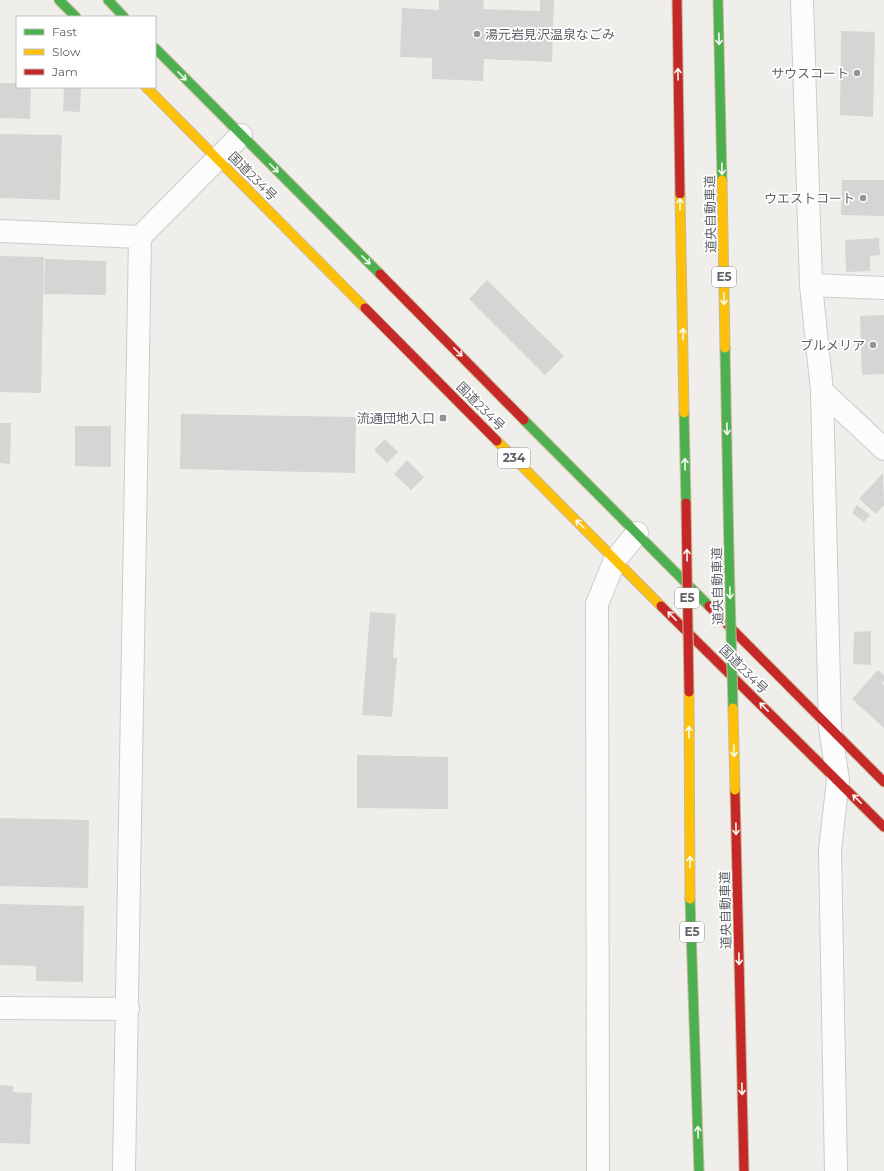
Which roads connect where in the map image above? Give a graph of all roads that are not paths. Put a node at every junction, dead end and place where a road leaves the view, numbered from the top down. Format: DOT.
graph roads {
  1 [pos="59,0"];
  2 [pos="108,0"];
  3 [pos="676,0"];
  4 [pos="718,0"];
  5 [pos="802,0"];
  6 [pos="75,16"];
  7 [pos="123,16"];
  8 [pos="156,49"];
  9 [pos="147,88"];
  10 [pos="241,135"];
  11 [pos="217,158"];
  12 [pos="0,231"];
  13 [pos="140,237"];
  14 [pos="811,285"];
  15 [pos="884,288"];
  16 [pos="822,391"];
  17 [pos="884,449"];
  18 [pos="637,532"];
  19 [pos="615,560"];
  20 [pos="830,728"];
  21 [pos="838,780"];
  22 [pos="884,782"];
  23 [pos="884,827"];
  24 [pos="690,888"];
  25 [pos="0,1008"];
  26 [pos="128,1010"];
  27 [pos="688,1116"];
  28 [pos="124,1171"];
  29 [pos="598,1171"];
  30 [pos="699,1171"];
  31 [pos="744,1171"];
  32 [pos="836,1171"];
  1 -- 6 [label="highway"];
  2 -- 7 [label="highway"];
  24 -- 3 [label="highway, E5, one-way, bridge"];
  4 -- 31 [label="highway, 道央自動車道 / E5, one-way, bridge"];
  5 -- 14 [label="street"];
  8 -- 10 [label="highway, 国道234号 / 234, one-way"];
  9 -- 11 [label="highway, 国道234号 / 234"];
  10 -- 11 [label="street"];
  10 -- 18 [label="highway, 国道234号 / 234, one-way"];
  11 -- 13 [label="street"];
  19 -- 11 [label="highway, 国道234号 / 234, one-way"];
  12 -- 13 [label="street"];
  13 -- 26 [label="street"];
  14 -- 15 [label="street"];
  14 -- 16 [label="street"];
  16 -- 17 [label="street"];
  16 -- 20 [label="street"];
  18 -- 19 [label="street"];
  18 -- 20 [label="highway, 国道234号 / 234"];
  21 -- 19 [label="highway, 国道234号 / 234, one-way"];
  19 -- 29 [label="street"];
  20 -- 21 [label="street"];
  20 -- 22 [label="highway, 国道234号 / 234"];
  23 -- 21 [label="highway, 国道234号 / 234, one-way"];
  21 -- 32 [label="street"];
  24 -- 27 [label="highway"];
  30 -- 24 [label="highway, E5, one-way"];
  25 -- 26 [label="street"];
  26 -- 28 [label="street"];
}
